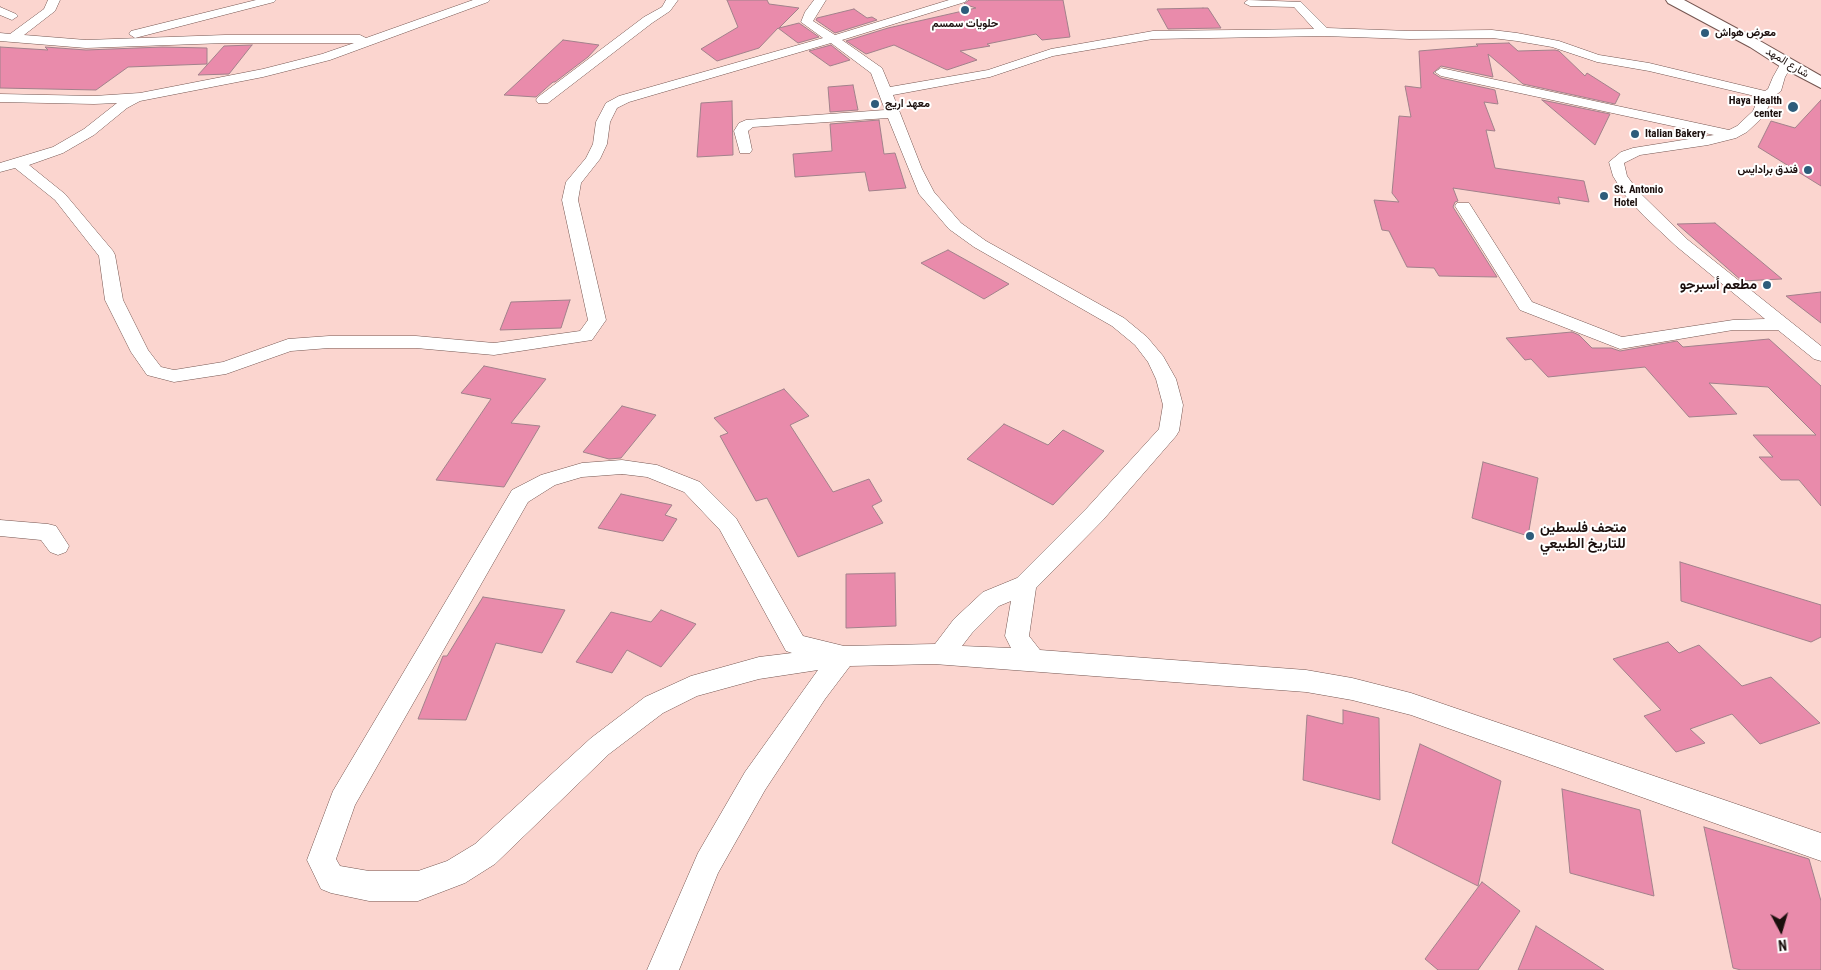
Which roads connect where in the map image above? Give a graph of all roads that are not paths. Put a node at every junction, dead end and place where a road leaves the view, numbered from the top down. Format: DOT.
graph roads {
  1 [pos="54,0"];
  2 [pos="270,0"];
  3 [pos="484,0"];
  4 [pos="672,0"];
  5 [pos="820,0"];
  6 [pos="961,0"];
  7 [pos="1674,0"];
  8 [pos="1250,3"];
  9 [pos="0,10"];
  10 [pos="12,16"];
  11 [pos="1324,32"];
  12 [pos="0,37"];
  13 [pos="14,37"];
  14 [pos="380,38"];
  15 [pos="832,39"];
  16 [pos="102,43"];
  17 [pos="1787,64"];
  18 [pos="1441,72"];
  19 [pos="1821,83"];
  20 [pos="885,92"];
  21 [pos="1767,95"];
  22 [pos="140,97"];
  23 [pos="0,98"];
  24 [pos="94,100"];
  25 [pos="543,100"];
  26 [pos="893,114"];
  27 [pos="107,117"];
  28 [pos="1731,135"];
  29 [pos="745,150"];
  30 [pos="18,163"];
  31 [pos="0,168"];
  32 [pos="1463,206"];
  33 [pos="1782,324"];
  34 [pos="1821,356"];
  35 [pos="0,528"];
  36 [pos="58,546"];
  37 [pos="1025,584"];
  38 [pos="936,654"];
  39 [pos="844,656"];
  40 [pos="1034,660"];
  41 [pos="1821,848"];
  42 [pos="663,970"];
  1 -- 13 [label="street"];
  2 -- 16 [label="street"];
  3 -- 14 [label="street"];
  4 -- 25 [label="street"];
  5 -- 15 [label="street"];
  6 -- 15 [label="street"];
  7 -- 17 [label="street, شارع المهد"];
  8 -- 11 [label="street"];
  9 -- 10 [label="street"];
  11 -- 20 [label="street"];
  11 -- 21 [label="street"];
  12 -- 13 [label="street"];
  13 -- 16 [label="street"];
  14 -- 16 [label="street"];
  14 -- 22 [label="street"];
  15 -- 20 [label="street"];
  15 -- 30 [label="street"];
  17 -- 19 [label="street, شارع المهد"];
  17 -- 21 [label="street"];
  18 -- 28 [label="street"];
  20 -- 26 [label="street"];
  21 -- 28 [label="street"];
  22 -- 24 [label="street"];
  22 -- 27 [label="street"];
  23 -- 24 [label="street"];
  24 -- 27 [label="street"];
  26 -- 29 [label="street"];
  26 -- 37 [label="street"];
  27 -- 30 [label="street"];
  28 -- 33 [label="street"];
  30 -- 31 [label="street"];
  32 -- 33 [label="street"];
  33 -- 34 [label="street"];
  35 -- 36 [label="street"];
  37 -- 38 [label="street"];
  37 -- 40 [label="street"];
  38 -- 39 [label="street"];
  38 -- 40 [label="street"];
  39 -- 39 [label="street"];
  39 -- 42 [label="street"];
  40 -- 41 [label="street"];
}
